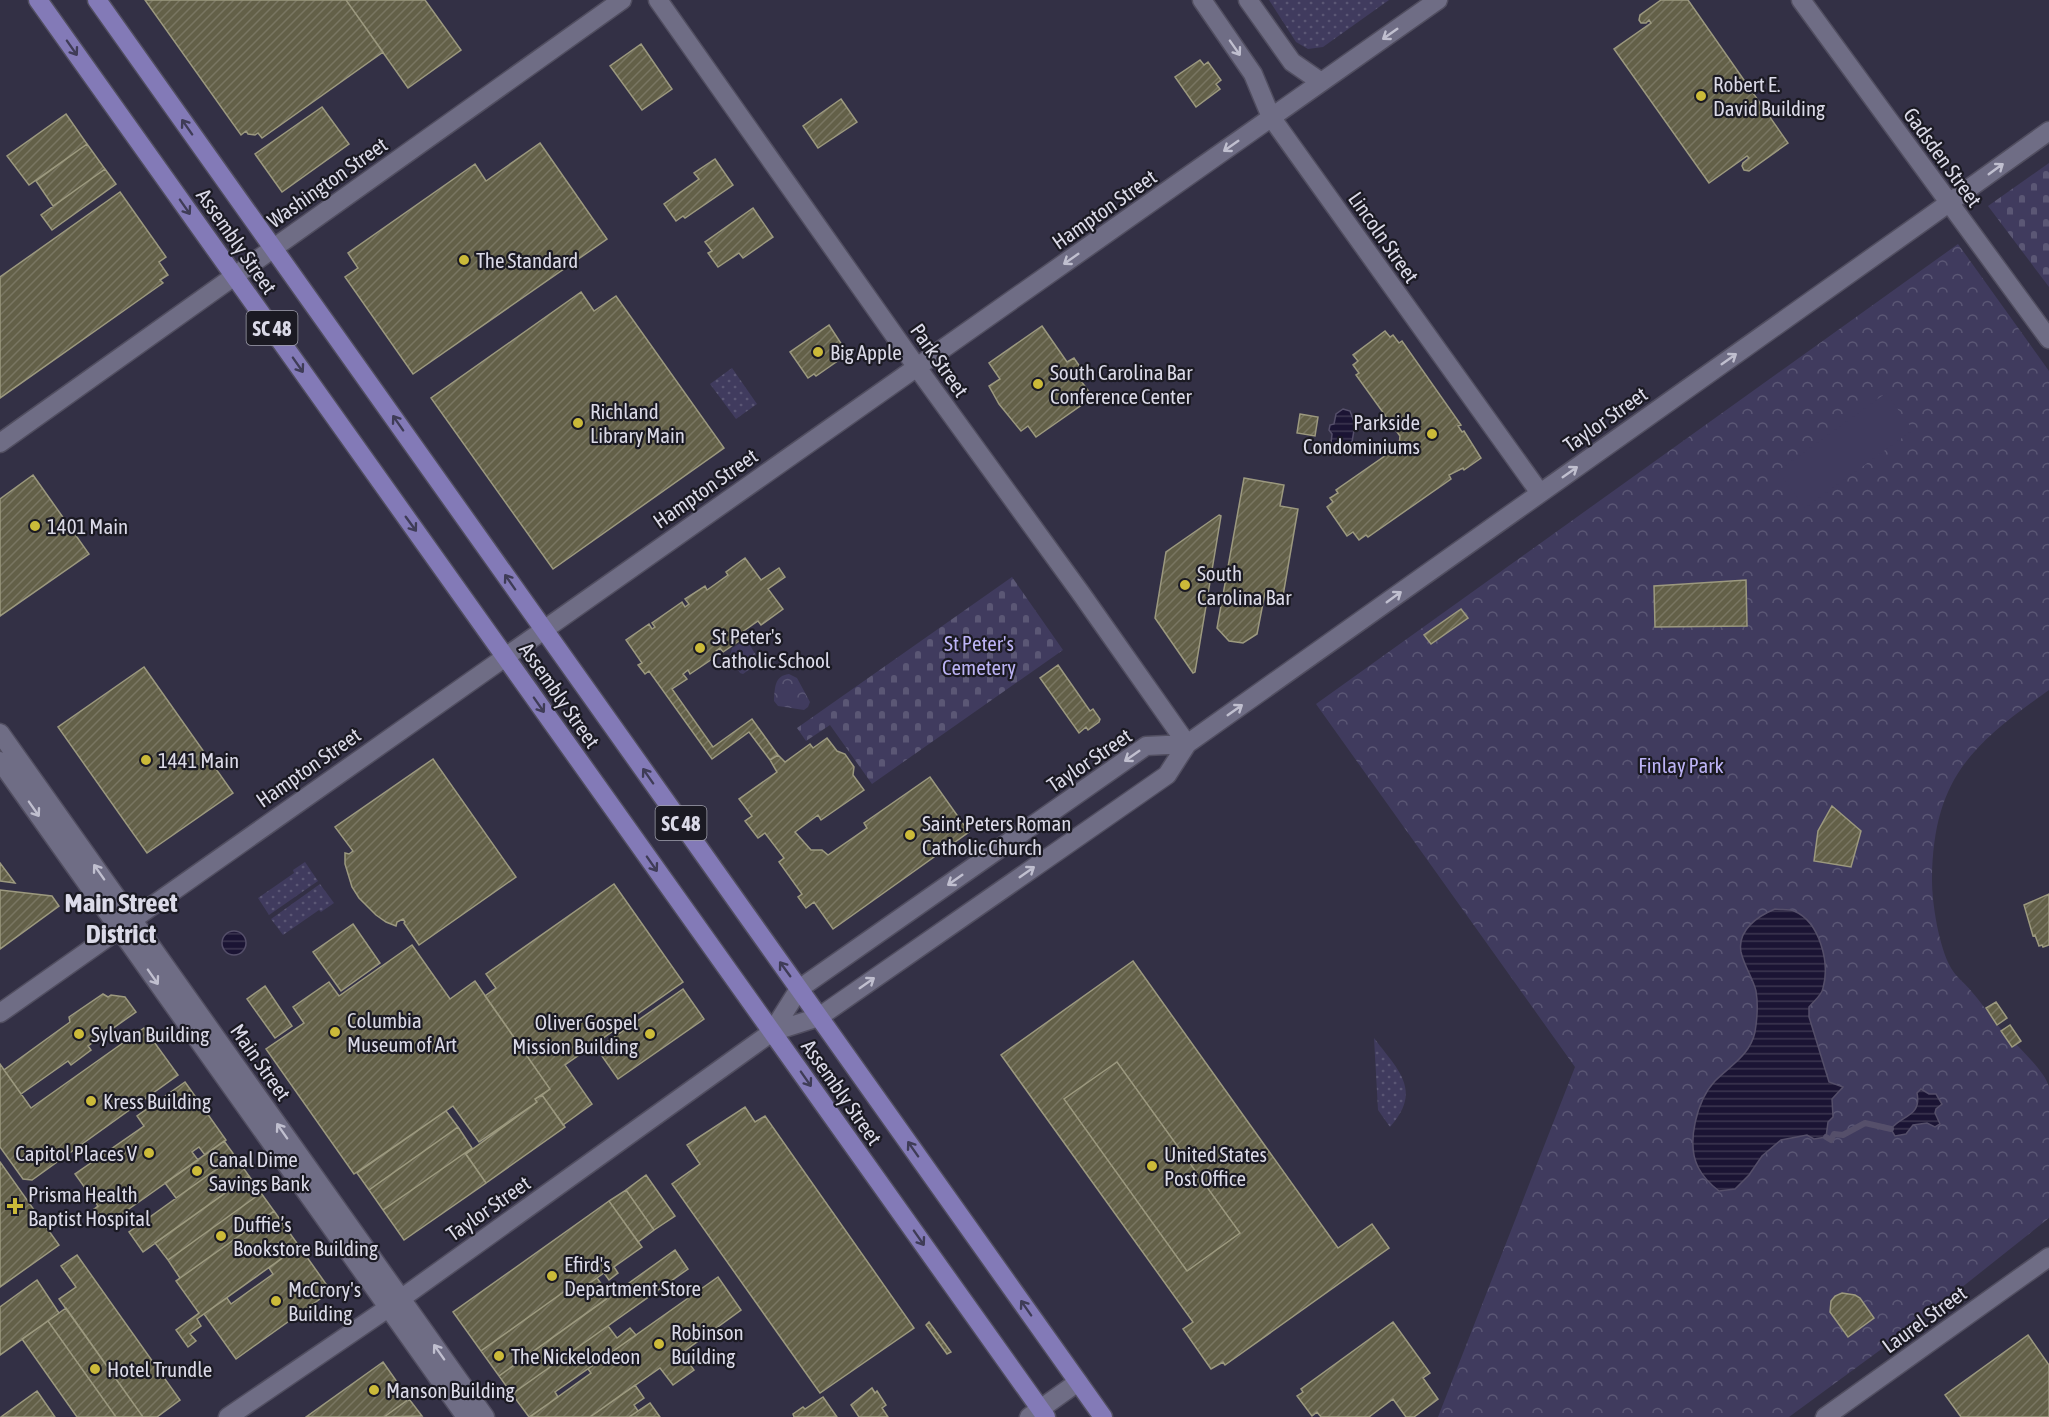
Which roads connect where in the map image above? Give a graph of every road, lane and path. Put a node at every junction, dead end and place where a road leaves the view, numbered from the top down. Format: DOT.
graph roads {
  1 [pos="38,0"];
  2 [pos="97,0"];
  3 [pos="622,0"];
  4 [pos="658,0"];
  5 [pos="1202,0"];
  6 [pos="1248,0"];
  7 [pos="1438,0"];
  8 [pos="1802,0"];
  9 [pos="1321,82"];
  10 [pos="1271,117"];
  11 [pos="2049,130"];
  12 [pos="1949,204"];
  13 [pos="273,248"];
  14 [pos="234,275"];
  15 [pos="2049,339"];
  16 [pos="916,366"];
  17 [pos="0,443"];
  18 [pos="1540,493"];
  19 [pos="544,630"];
  20 [pos="505,657"];
  21 [pos="0,733"];
  22 [pos="1187,744"];
  23 [pos="0,761"];
  24 [pos="126,924"];
  25 [pos="799,989"];
  26 [pos="0,1013"];
  27 [pos="819,1017"];
  28 [pos="772,1032"];
  29 [pos="2049,1257"];
  30 [pos="395,1303"];
  31 [pos="1078,1382"];
  32 [pos="1038,1414"];
  33 [pos="228,1417"];
  34 [pos="465,1417"];
  35 [pos="485,1417"];
  36 [pos="1103,1417"];
  37 [pos="1825,1417"];
  1 -- 14 [label="main road, Assembly Street / SC 48, one-way"];
  13 -- 2 [label="main road, Assembly Street / SC 48, one-way"];
  3 -- 13 [label="main road, Washington Street"];
  4 -- 16 [label="main road, Park Street"];
  5 -- 10 [label="main road, Lincoln Street, one-way"];
  6 -- 9 [label="main road"];
  7 -- 9 [label="main road, Hampton Street, one-way"];
  8 -- 12 [label="main road, Gadsden Street"];
  9 -- 10 [label="main road, Hampton Street"];
  10 -- 16 [label="main road, Hampton Street, one-way"];
  10 -- 18 [label="main road, Lincoln Street"];
  12 -- 11 [label="main road, Taylor Street, one-way"];
  12 -- 15 [label="main road, Gadsden Street"];
  18 -- 12 [label="main road, Taylor Street, one-way"];
  13 -- 14 [label="main road, Washington Street"];
  19 -- 13 [label="main road, Assembly Street / SC 48, one-way"];
  14 -- 17 [label="main road, Washington Street"];
  14 -- 20 [label="main road, Assembly Street / SC 48, one-way"];
  16 -- 19 [label="main road, Hampton Street"];
  16 -- 22 [label="main road, Park Street"];
  22 -- 18 [label="main road, Taylor Street, one-way"];
  19 -- 20 [label="main road, Hampton Street"];
  25 -- 19 [label="main road, Assembly Street / SC 48, one-way"];
  20 -- 24 [label="main road, Hampton Street"];
  20 -- 28 [label="main road, Assembly Street / SC 48, one-way"];
  24 -- 21 [label="main road, Main Street, one-way"];
  22 -- 25 [label="main road, Taylor Street, one-way"];
  27 -- 22 [label="main road, Taylor Street, one-way"];
  23 -- 24 [label="main road, Main Street, one-way"];
  24 -- 26 [label="main road, Hampton Street"];
  24 -- 30 [label="main road, Main Street"];
  25 -- 27 [label="main road, Assembly Street / SC 48"];
  25 -- 28 [label="main road, Taylor Street"];
  27 -- 28 [label="main road, Taylor Street"];
  31 -- 27 [label="main road, Assembly Street / SC 48, one-way"];
  28 -- 30 [label="main road, Taylor Street"];
  28 -- 32 [label="main road, Assembly Street / SC 48, one-way"];
  29 -- 37 [label="main road, Laurel Street"];
  30 -- 33 [label="main road, Taylor Street"];
  30 -- 34 [label="main road, Main Street"];
  35 -- 30 [label="main road, Main Street, one-way"];
  31 -- 32 [label="main road"];
  31 -- 36 [label="main road, Assembly Street / SC 48"];
}
